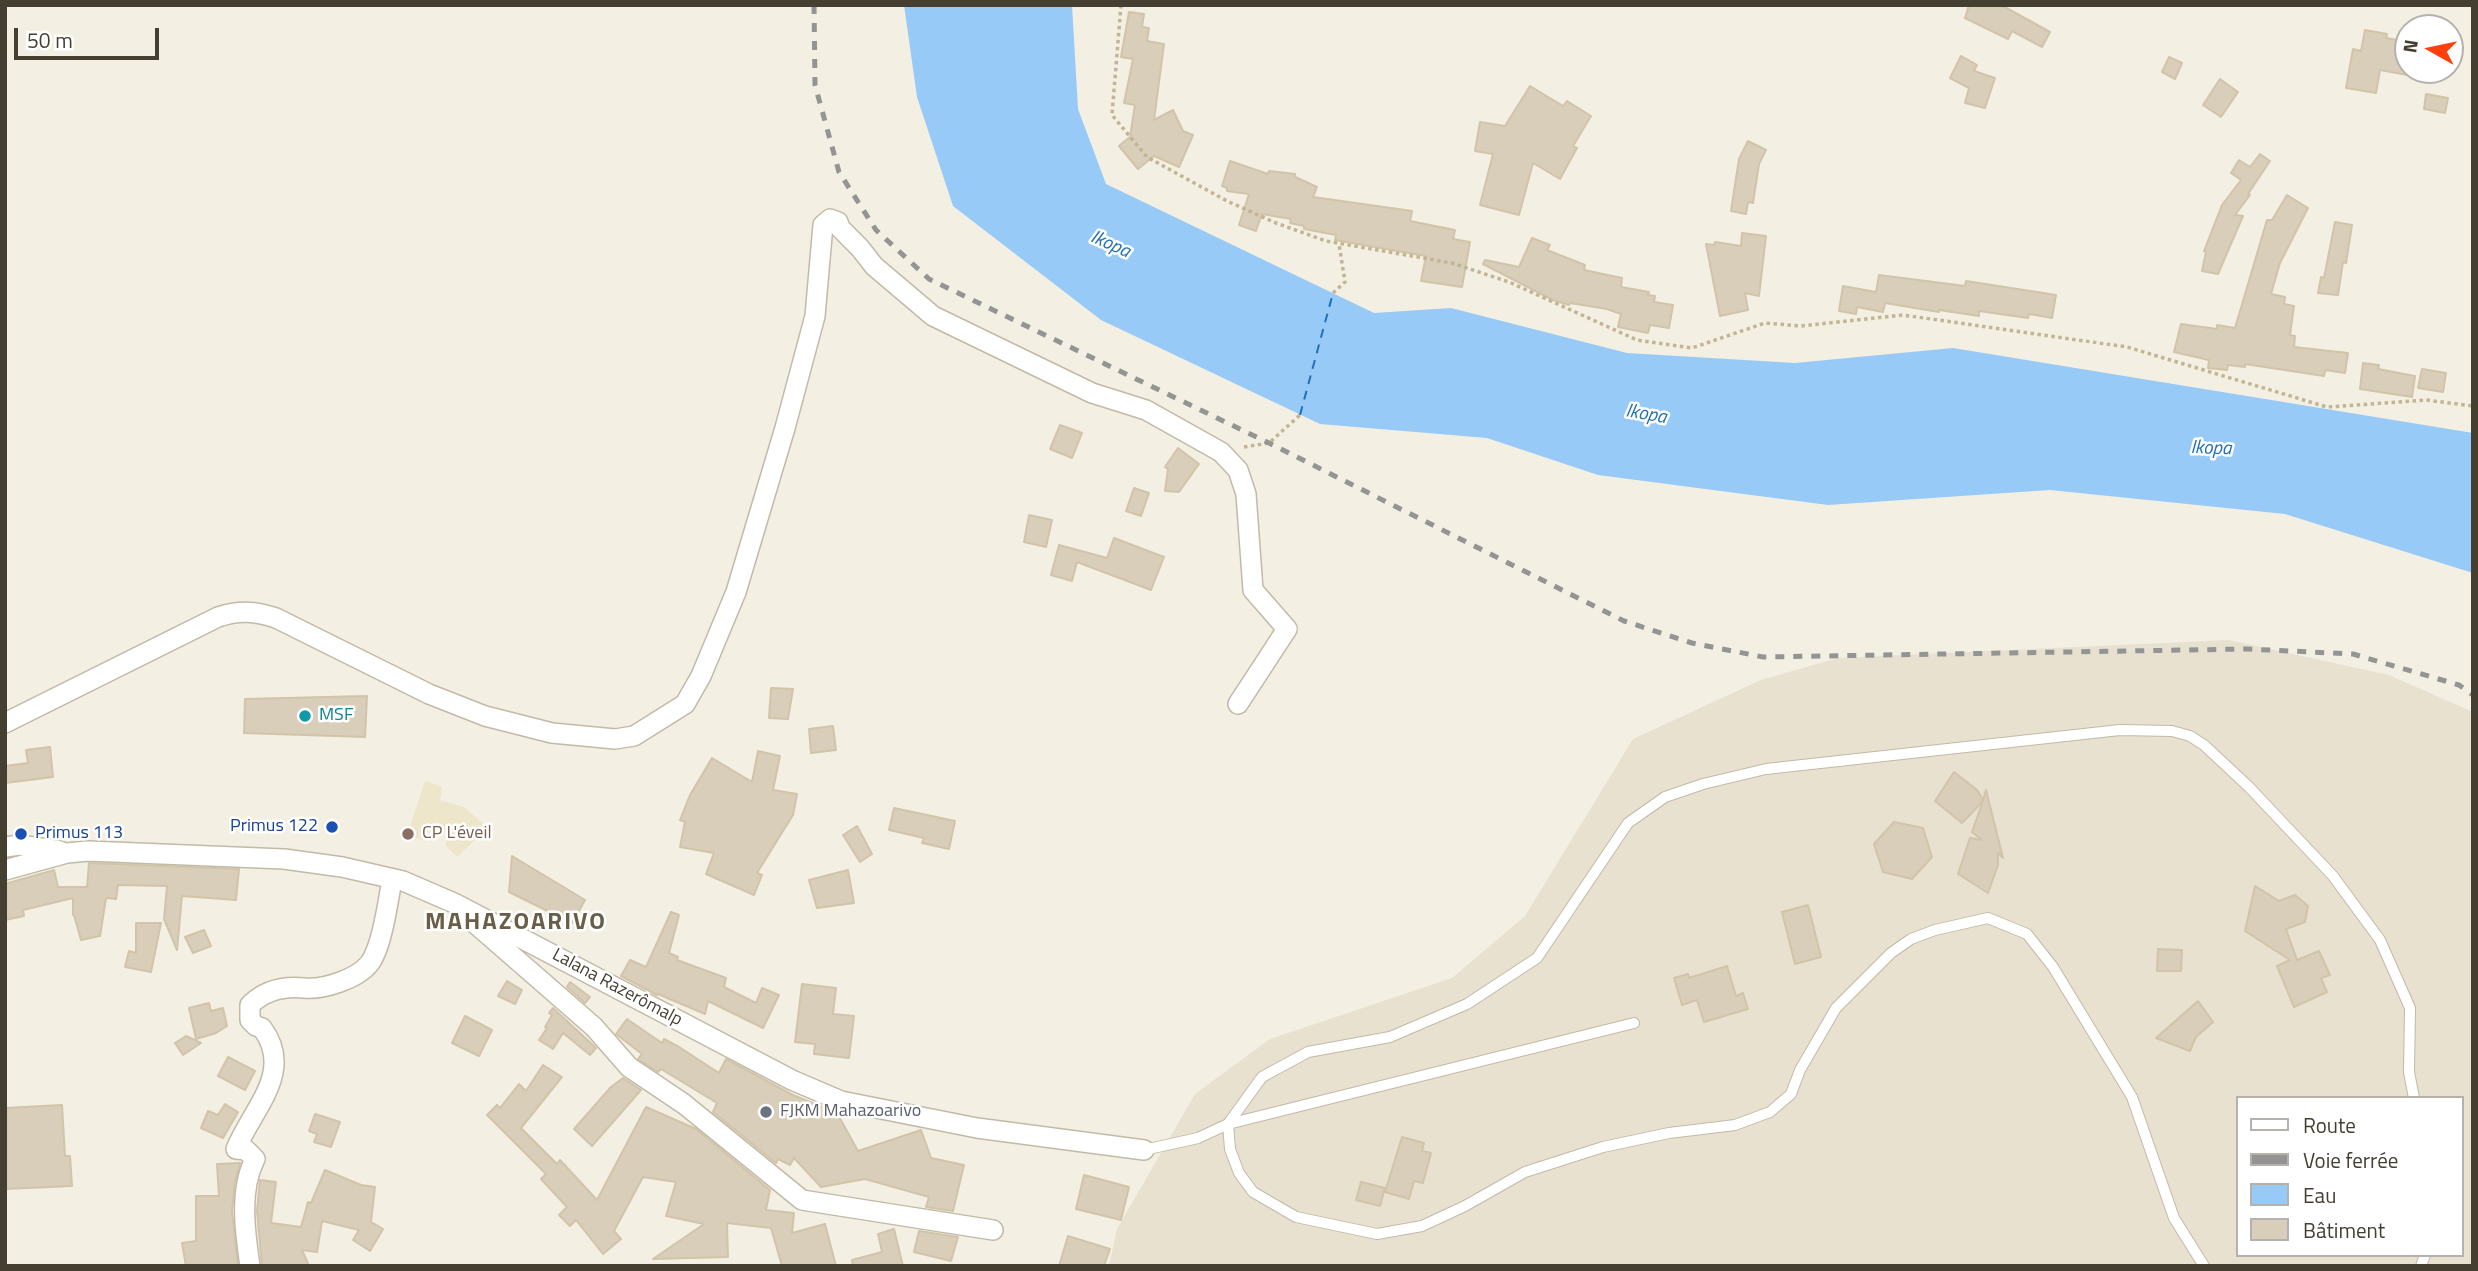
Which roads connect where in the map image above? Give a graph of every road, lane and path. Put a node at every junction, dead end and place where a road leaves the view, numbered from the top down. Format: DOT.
graph roads {
  1 [pos="1121,5"];
  2 [pos="1339,243"];
  3 [pos="1333,293"];
  4 [pos="2473,406"];
  5 [pos="1300,415"];
  6 [pos="1221,452"];
  7 [pos="1238,704"];
  8 [pos="5,723"];
  9 [pos="5,847"];
  10 [pos="67,853"];
  11 [pos="5,870"];
  12 [pos="391,878"];
  13 [pos="454,904"];
  14 [pos="1634,1023"];
  15 [pos="2414,1096"];
  16 [pos="1227,1124"];
  17 [pos="1144,1150"];
  18 [pos="993,1230"];
  19 [pos="250,1266"];
  20 [pos="2204,1266"];
  1 -- 2 [label="path"];
  2 -- 3 [label="path"];
  2 -- 4 [label="path"];
  5 -- 6 [label="path"];
  6 -- 7 [label="street"];
  6 -- 8 [label="street"];
  9 -- 10 [label="street"];
  10 -- 11 [label="street, Lalana Razerômalp"];
  10 -- 12 [label="street, Lalana Razerômalp"];
  12 -- 13 [label="street, Lalana Razerômalp"];
  12 -- 19 [label="street"];
  13 -- 17 [label="street, Lalana Razerômalp"];
  13 -- 18 [label="street"];
  14 -- 16 [label="lane"];
  15 -- 16 [label="lane"];
  16 -- 17 [label="lane"];
  16 -- 20 [label="lane"];
}
